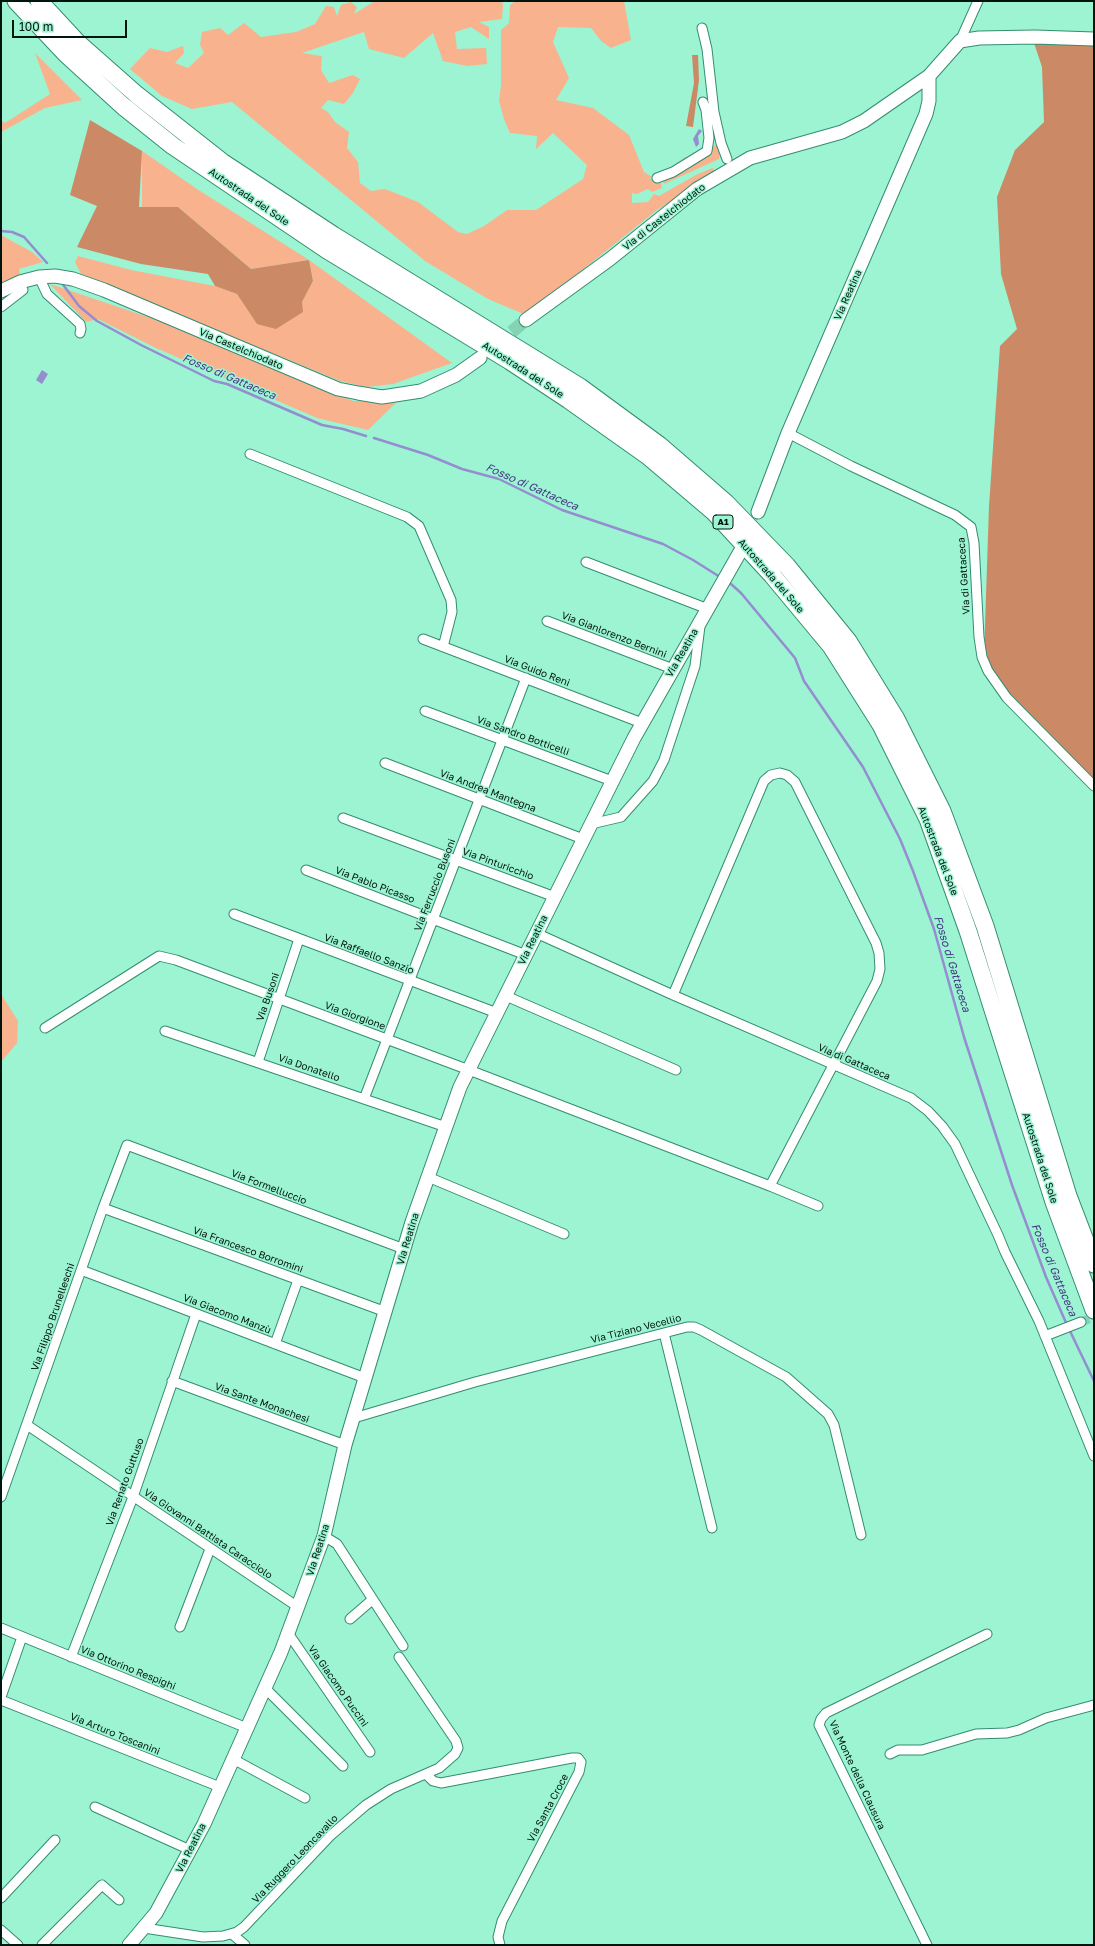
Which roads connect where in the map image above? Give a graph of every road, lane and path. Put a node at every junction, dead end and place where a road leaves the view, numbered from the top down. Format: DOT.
graph roads {
  1 [pos="16,1"];
  2 [pos="39,1"];
  3 [pos="978,1"];
  4 [pos="702,28"];
  5 [pos="1094,40"];
  6 [pos="960,41"];
  7 [pos="929,76"];
  8 [pos="703,102"];
  9 [pos="727,159"];
  10 [pos="657,178"];
  11 [pos="39,277"];
  12 [pos="23,290"];
  13 [pos="1,291"];
  14 [pos="1,307"];
  15 [pos="526,320"];
  16 [pos="80,333"];
  17 [pos="480,358"];
  18 [pos="788,433"];
  19 [pos="250,454"];
  20 [pos="758,512"];
  21 [pos="740,552"];
  22 [pos="586,562"];
  23 [pos="708,609"];
  24 [pos="701,620"];
  25 [pos="547,622"];
  26 [pos="423,639"];
  27 [pos="444,647"];
  28 [pos="673,669"];
  29 [pos="526,678"];
  30 [pos="425,711"];
  31 [pos="642,723"];
  32 [pos="502,740"];
  33 [pos="385,763"];
  34 [pos="612,781"];
  35 [pos="1094,786"];
  36 [pos="480,799"];
  37 [pos="343,818"];
  38 [pos="591,824"];
  39 [pos="583,839"];
  40 [pos="456,860"];
  41 [pos="306,870"];
  42 [pos="554,897"];
  43 [pos="234,914"];
  44 [pos="433,920"];
  45 [pos="536,933"];
  46 [pos="299,939"];
  47 [pos="526,955"];
  48 [pos="410,980"];
  49 [pos="506,996"];
  50 [pos="673,996"];
  51 [pos="279,1000"];
  52 [pos="497,1013"];
  53 [pos="45,1028"];
  54 [pos="165,1031"];
  55 [pos="387,1039"];
  56 [pos="258,1062"];
  57 [pos="833,1065"];
  58 [pos="469,1070"];
  59 [pos="676,1070"];
  60 [pos="364,1099"];
  61 [pos="446,1127"];
  62 [pos="127,1145"];
  63 [pos="428,1177"];
  64 [pos="770,1186"];
  65 [pos="818,1206"];
  66 [pos="103,1208"];
  67 [pos="564,1234"];
  68 [pos="404,1249"];
  69 [pos="1094,1264"];
  70 [pos="80,1270"];
  71 [pos="298,1280"];
  72 [pos="1094,1310"];
  73 [pos="386,1312"];
  74 [pos="196,1314"];
  75 [pos="1081,1322"];
  76 [pos="664,1333"];
  77 [pos="1045,1336"];
  78 [pos="275,1344"];
  79 [pos="365,1378"];
  80 [pos="172,1381"];
  81 [pos="354,1418"];
  82 [pos="27,1425"];
  83 [pos="345,1446"];
  84 [pos="1094,1456"];
  85 [pos="1,1497"];
  86 [pos="133,1497"];
  87 [pos="712,1528"];
  88 [pos="862,1535"];
  89 [pos="324,1536"];
  90 [pos="210,1549"];
  91 [pos="372,1600"];
  92 [pos="298,1607"];
  93 [pos="350,1619"];
  94 [pos="1,1628"];
  95 [pos="180,1628"];
  96 [pos="288,1633"];
  97 [pos="988,1634"];
  98 [pos="22,1637"];
  99 [pos="403,1646"];
  100 [pos="71,1657"];
  101 [pos="399,1657"];
  102 [pos="265,1688"];
  103 [pos="1,1697"];
  104 [pos="1,1700"];
  105 [pos="1094,1705"];
  106 [pos="247,1728"];
  107 [pos="370,1752"];
  108 [pos="890,1754"];
  109 [pos="233,1759"];
  110 [pos="343,1766"];
  111 [pos="426,1774"];
  112 [pos="220,1787"];
  113 [pos="305,1798"];
  114 [pos="95,1807"];
  115 [pos="55,1840"];
  116 [pos="190,1850"];
  117 [pos="1,1898"];
  118 [pos="119,1900"];
  119 [pos="144,1928"];
  120 [pos="1,1930"];
  121 [pos="232,1934"];
  122 [pos="18,1945"];
  123 [pos="42,1945"];
  124 [pos="129,1945"];
  125 [pos="246,1945"];
  126 [pos="500,1945"];
  127 [pos="927,1945"];
  1 -- 72 [label="highway, Autostrada del Sole / A1"];
  2 -- 69 [label="highway, Autostrada del Sole / A1"];
  3 -- 6 [label="street"];
  4 -- 9 [label="street"];
  5 -- 6 [label="street"];
  6 -- 7 [label="street, Via di Castelchiodato"];
  7 -- 15 [label="street, Via di Castelchiodato"];
  7 -- 18 [label="street, Via Reatina"];
  8 -- 10 [label="street"];
  11 -- 13 [label="street, Via Castelchiodato"];
  11 -- 16 [label="street"];
  11 -- 17 [label="street, Via Castelchiodato"];
  12 -- 14 [label="street"];
  18 -- 20 [label="street, Via Reatina"];
  18 -- 35 [label="street, Via di Gattaceca"];
  19 -- 27 [label="street"];
  21 -- 23 [label="street, Via Reatina"];
  22 -- 23 [label="street"];
  23 -- 24 [label="street, Via Reatina"];
  24 -- 28 [label="street, Via Reatina"];
  24 -- 38 [label="street"];
  25 -- 28 [label="street, Via Gianlorenzo Bernini"];
  26 -- 27 [label="street, Via Guido Reni"];
  27 -- 29 [label="street, Via Guido Reni"];
  28 -- 31 [label="street, Via Reatina"];
  29 -- 31 [label="street, Via Guido Reni"];
  29 -- 32 [label="street, Via Ferruccio Busoni"];
  30 -- 32 [label="street, Via Sandro Botticelli"];
  31 -- 34 [label="street, Via Reatina"];
  32 -- 34 [label="street, Via Sandro Botticelli"];
  32 -- 36 [label="street, Via Ferruccio Busoni"];
  33 -- 36 [label="street, Via Andrea Mantegna"];
  34 -- 38 [label="street, Via Reatina"];
  36 -- 39 [label="street, Via Andrea Mantegna"];
  36 -- 40 [label="street, Via Ferruccio Busoni"];
  37 -- 40 [label="street, Via Pinturicchio"];
  38 -- 39 [label="street, Via Reatina"];
  39 -- 42 [label="street, Via Reatina"];
  40 -- 42 [label="street, Via Pinturicchio"];
  40 -- 44 [label="street, Via Ferruccio Busoni"];
  41 -- 44 [label="street, Via Pablo Picasso"];
  42 -- 45 [label="street, Via Reatina"];
  43 -- 46 [label="street, Via Raffaello Sanzio"];
  44 -- 47 [label="street, Via Pablo Picasso"];
  44 -- 48 [label="street, Via Ferruccio Busoni"];
  45 -- 47 [label="street, Via Reatina"];
  45 -- 50 [label="street, Via di Gattaceca"];
  46 -- 48 [label="street, Via Raffaello Sanzio"];
  46 -- 51 [label="street, Via Busoni"];
  47 -- 49 [label="street, Via Reatina"];
  48 -- 52 [label="street, Via Raffaello Sanzio"];
  48 -- 55 [label="street, Via Ferruccio Busoni"];
  49 -- 52 [label="street, Via Reatina"];
  49 -- 59 [label="street"];
  50 -- 57 [label="street, Via di Gattaceca"];
  50 -- 57 [label="street"];
  51 -- 53 [label="street, Via Giorgione"];
  51 -- 55 [label="street, Via Giorgione"];
  51 -- 56 [label="street, Via Busoni"];
  52 -- 58 [label="street, Via Reatina"];
  54 -- 56 [label="street, Via Donatello"];
  55 -- 58 [label="street, Via Giorgione"];
  55 -- 60 [label="street, Via Ferruccio Busoni"];
  56 -- 60 [label="street, Via Donatello"];
  57 -- 64 [label="street"];
  57 -- 77 [label="street, Via di Gattaceca"];
  58 -- 61 [label="street, Via Reatina"];
  58 -- 64 [label="street, Via Giorgione"];
  60 -- 61 [label="street, Via Donatello"];
  61 -- 63 [label="street, Via Reatina"];
  62 -- 66 [label="street, Via Filippo Brunelleschi"];
  62 -- 68 [label="street, Via Formelluccio"];
  63 -- 67 [label="street"];
  63 -- 68 [label="street, Via Reatina"];
  64 -- 65 [label="street, Via Giorgione"];
  66 -- 70 [label="street, Via Filippo Brunelleschi"];
  66 -- 71 [label="street, Via Francesco Borromini"];
  68 -- 73 [label="street, Via Reatina"];
  70 -- 74 [label="street, Via Giacomo Manzù"];
  70 -- 82 [label="street, Via Filippo Brunelleschi"];
  71 -- 73 [label="street, Via Francesco Borromini"];
  71 -- 78 [label="street"];
  73 -- 79 [label="street, Via Reatina"];
  74 -- 78 [label="street, Via Giacomo Manzù"];
  74 -- 80 [label="street, Via Renato Guttuso"];
  75 -- 77 [label="street"];
  76 -- 81 [label="street, Via Tiziano Vecellio"];
  76 -- 87 [label="street"];
  76 -- 88 [label="street, Via Tiziano Vecellio"];
  77 -- 84 [label="street, Via di Gattaceca"];
  78 -- 79 [label="street, Via Giacomo Manzù"];
  79 -- 81 [label="street, Via Reatina"];
  80 -- 83 [label="street, Via Sante Monachesi"];
  80 -- 86 [label="street, Via Renato Guttuso"];
  81 -- 83 [label="street, Via Reatina"];
  82 -- 85 [label="street, Via Filippo Brunelleschi"];
  82 -- 86 [label="street, Via Giovanni Battista Caracciolo"];
  83 -- 89 [label="street, Via Reatina"];
  86 -- 90 [label="street, Via Giovanni Battista Caracciolo"];
  86 -- 100 [label="street, Via Renato Guttuso"];
  89 -- 91 [label="street"];
  89 -- 92 [label="street, Via Reatina"];
  90 -- 92 [label="street, Via Giovanni Battista Caracciolo"];
  90 -- 95 [label="street"];
  91 -- 93 [label="street"];
  91 -- 99 [label="street"];
  92 -- 96 [label="street, Via Reatina"];
  94 -- 98 [label="street, Via Ottorino Respighi"];
  96 -- 102 [label="street, Via Reatina"];
  96 -- 107 [label="street, Via Giacomo Puccini"];
  97 -- 127 [label="street, Via Monte della Clausura"];
  98 -- 100 [label="street, Via Ottorino Respighi"];
  98 -- 103 [label="street"];
  100 -- 106 [label="street, Via Ottorino Respighi"];
  101 -- 111 [label="street, Via Ruggero Leoncavallo"];
  102 -- 106 [label="street, Via Reatina"];
  102 -- 110 [label="street"];
  104 -- 112 [label="street, Via Arturo Toscanini"];
  105 -- 108 [label="street"];
  106 -- 109 [label="street, Via Reatina"];
  109 -- 112 [label="street, Via Reatina"];
  109 -- 113 [label="street"];
  111 -- 121 [label="street, Via Ruggero Leoncavallo"];
  111 -- 126 [label="street, Via Santa Croce"];
  112 -- 116 [label="street, Via Reatina"];
  114 -- 116 [label="street"];
  115 -- 117 [label="street"];
  116 -- 119 [label="street, Via Reatina"];
  118 -- 123 [label="street"];
  119 -- 121 [label="street, Via Ruggero Leoncavallo"];
  119 -- 124 [label="street, Via Reatina"];
  120 -- 122 [label="street"];
  121 -- 125 [label="street"];
}
